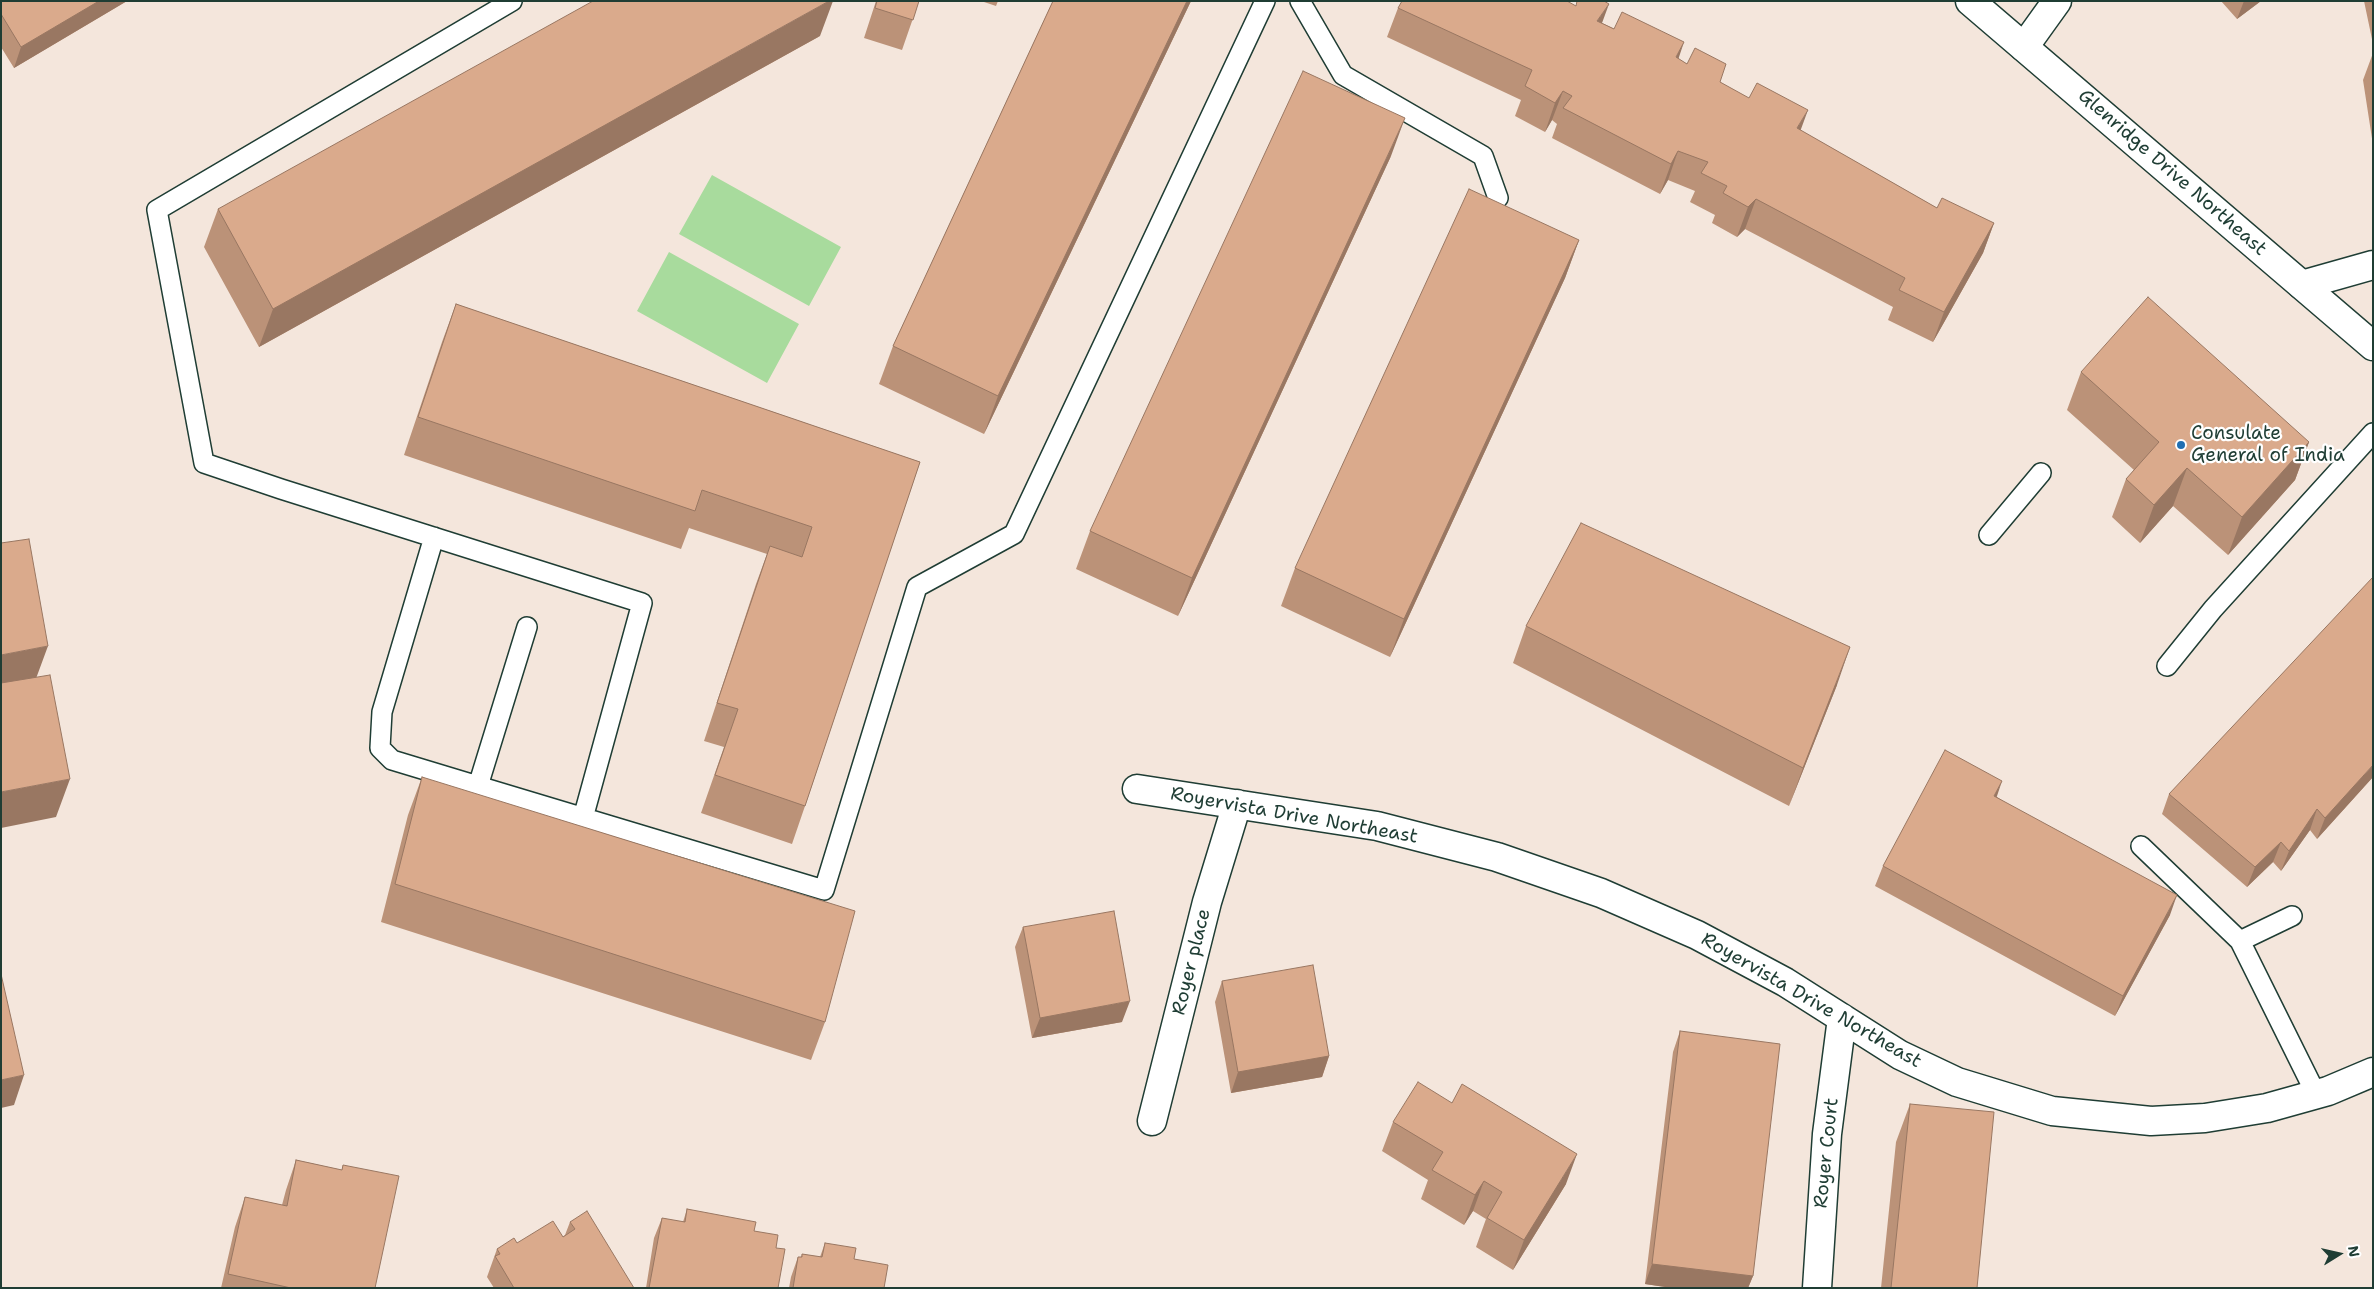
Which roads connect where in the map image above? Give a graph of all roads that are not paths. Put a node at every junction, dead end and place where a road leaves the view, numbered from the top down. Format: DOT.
graph roads {
  1 [pos="512,1"];
  2 [pos="1265,1"];
  3 [pos="1300,1"];
  4 [pos="1970,1"];
  5 [pos="2057,1"];
  6 [pos="2024,47"];
  7 [pos="1498,198"];
  8 [pos="2373,265"];
  9 [pos="2302,285"];
  10 [pos="2373,346"];
  11 [pos="2373,434"];
  12 [pos="2041,473"];
  13 [pos="1989,535"];
  14 [pos="434,538"];
  15 [pos="528,627"];
  16 [pos="2167,666"];
  17 [pos="478,786"];
  18 [pos="1137,789"];
  19 [pos="1237,804"];
  20 [pos="583,818"];
  21 [pos="2141,846"];
  22 [pos="2292,916"];
  23 [pos="2240,941"];
  24 [pos="1842,1018"];
  25 [pos="2373,1072"];
  26 [pos="2316,1094"];
  27 [pos="1152,1121"];
  28 [pos="1817,1288"];
  1 -- 14 [label="lane"];
  2 -- 20 [label="lane"];
  3 -- 7 [label="lane"];
  4 -- 6 [label="street, Glenridge Drive Northeast"];
  5 -- 6 [label="street"];
  6 -- 9 [label="street, Glenridge Drive Northeast"];
  8 -- 9 [label="street"];
  9 -- 10 [label="street, Glenridge Drive Northeast"];
  11 -- 16 [label="lane"];
  12 -- 13 [label="lane"];
  14 -- 17 [label="lane"];
  14 -- 20 [label="lane"];
  15 -- 17 [label="lane"];
  17 -- 20 [label="lane"];
  18 -- 19 [label="street, Royervista Drive Northeast"];
  19 -- 24 [label="street, Royervista Drive Northeast"];
  19 -- 27 [label="street, Royer place"];
  21 -- 23 [label="lane"];
  22 -- 23 [label="lane"];
  23 -- 26 [label="lane"];
  24 -- 26 [label="street, Royervista Drive Northeast"];
  24 -- 28 [label="street, Royer Court"];
  25 -- 26 [label="street, Royervista Drive Northeast"];
}
